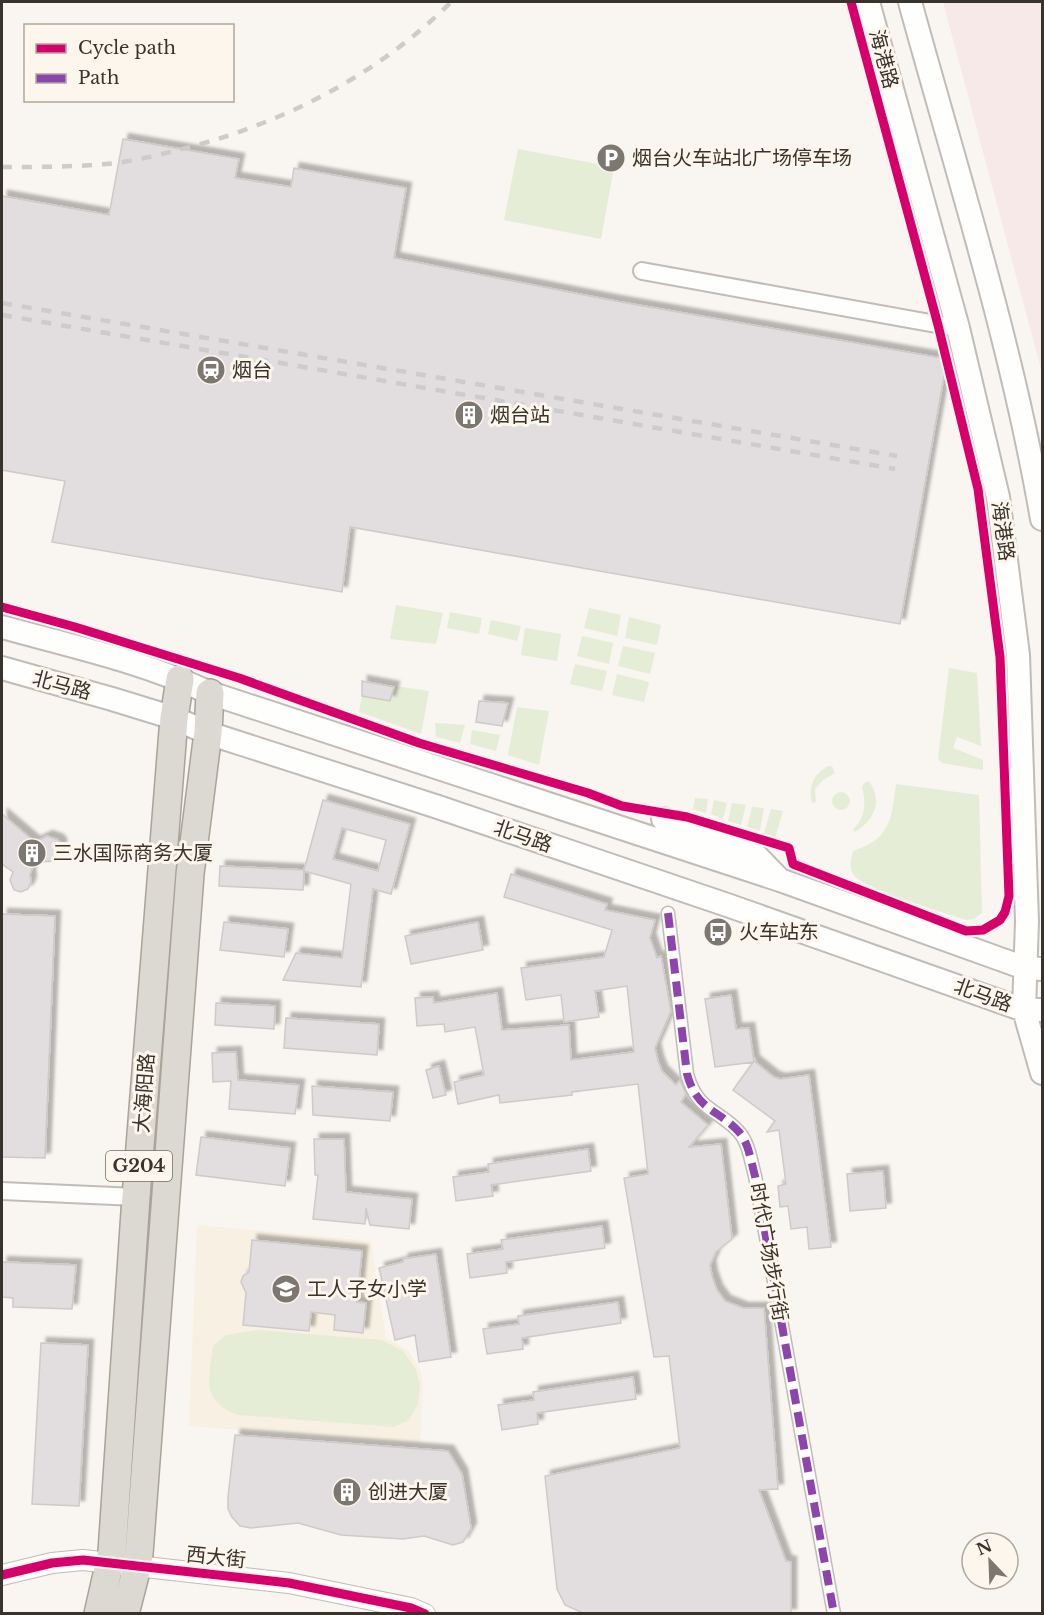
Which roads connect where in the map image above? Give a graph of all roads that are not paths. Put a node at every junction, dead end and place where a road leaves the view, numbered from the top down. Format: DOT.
graph roads {
  1 [pos="868,2"];
  2 [pos="910,2"];
  3 [pos="642,271"];
  4 [pos="958,328"];
  5 [pos="1042,519"];
  6 [pos="2,627"];
  7 [pos="2,668"];
  8 [pos="180,679"];
  9 [pos="210,693"];
  10 [pos="174,718"];
  11 [pos="208,733"];
  12 [pos="663,819"];
  13 [pos="780,880"];
  14 [pos="668,913"];
  15 [pos="1034,969"];
  16 [pos="1033,1010"];
  17 [pos="1042,1073"];
  18 [pos="2,1191"];
  19 [pos="136,1197"];
  20 [pos="110,1564"];
  21 [pos="137,1567"];
  22 [pos="2,1575"];
  23 [pos="98,1614"];
  24 [pos="125,1614"];
  25 [pos="425,1614"];
  26 [pos="834,1614"];
  1 -- 4 [label="main road, 海港路"];
  2 -- 5 [label="main road, 海港路"];
  3 -- 4 [label="street"];
  4 -- 15 [label="main road, 海港路"];
  6 -- 8 [label="main road, 北马路"];
  7 -- 10 [label="main road, 北马路"];
  8 -- 9 [label="main road, 北马路"];
  8 -- 10 [label="highway, 大海阳路"];
  9 -- 11 [label="highway, 大海阳路"];
  9 -- 13 [label="main road, 北马路"];
  10 -- 11 [label="main road, 北马路"];
  10 -- 19 [label="highway, 大海阳路 / G204"];
  11 -- 16 [label="main road, 北马路"];
  11 -- 21 [label="highway, 大海阳路 / G204"];
  12 -- 13 [label="main road"];
  13 -- 15 [label="main road, 北马路"];
  14 -- 26 [label="street, 时代广场步行街"];
  15 -- 16 [label="main road, 海港路"];
  16 -- 17 [label="main road, 海港路"];
  18 -- 19 [label="street"];
  19 -- 20 [label="highway, 大海阳路 / G204"];
  20 -- 21 [label="street, 西大街"];
  20 -- 22 [label="street, 西大街"];
  20 -- 23 [label="highway, 大海阳路 / G204"];
  21 -- 24 [label="highway, 大海阳路 / G204"];
  21 -- 25 [label="street, 西大街"];
}
